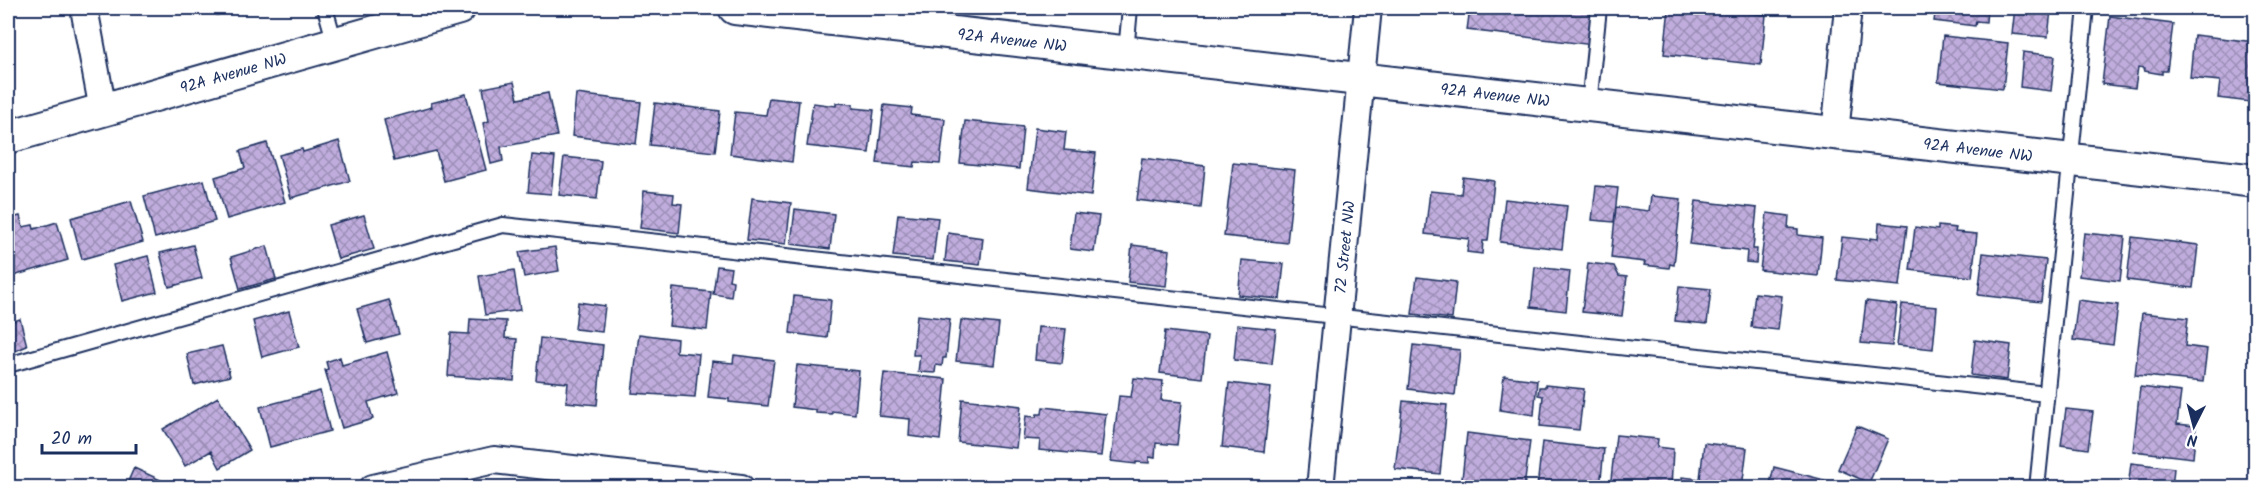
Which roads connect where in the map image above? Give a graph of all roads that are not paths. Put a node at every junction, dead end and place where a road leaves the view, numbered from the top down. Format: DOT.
graph roads {
  1 [pos="84,8"];
  2 [pos="325,8"];
  3 [pos="459,8"];
  4 [pos="735,8"];
  5 [pos="1130,8"];
  6 [pos="1368,8"];
  7 [pos="1599,8"];
  8 [pos="1848,8"];
  9 [pos="2086,8"];
  10 [pos="891,16"];
  11 [pos="335,43"];
  12 [pos="1126,52"];
  13 [pos="1361,79"];
  14 [pos="1589,105"];
  15 [pos="103,110"];
  16 [pos="1835,133"];
  17 [pos="8,137"];
  18 [pos="2071,159"];
  19 [pos="2256,181"];
  20 [pos="1337,317"];
  21 [pos="8,365"];
  22 [pos="2047,394"];
  23 [pos="452,479"];
  24 [pos="373,488"];
  25 [pos="741,488"];
  26 [pos="1320,488"];
  27 [pos="2037,488"];
  1 -- 15 [label="street"];
  2 -- 11 [label="lane"];
  3 -- 11 [label="street, 92A Avenue NW"];
  4 -- 10 [label="street, 92A Avenue NW"];
  5 -- 12 [label="lane"];
  6 -- 13 [label="street, 72 Street NW"];
  7 -- 14 [label="lane"];
  8 -- 16 [label="street"];
  9 -- 18 [label="lane"];
  10 -- 12 [label="street, 92A Avenue NW"];
  11 -- 15 [label="street, 92A Avenue NW"];
  12 -- 13 [label="street, 92A Avenue NW"];
  13 -- 14 [label="street, 92A Avenue NW"];
  13 -- 20 [label="street, 72 Street NW"];
  14 -- 16 [label="street, 92A Avenue NW"];
  15 -- 17 [label="street, 92A Avenue NW"];
  16 -- 18 [label="street, 92A Avenue NW"];
  18 -- 19 [label="street, 92A Avenue NW"];
  18 -- 22 [label="lane"];
  20 -- 21 [label="lane"];
  20 -- 22 [label="lane"];
  20 -- 26 [label="street, 72 Street NW"];
  22 -- 27 [label="lane"];
  23 -- 24 [label="street"];
  23 -- 25 [label="street"];
}
